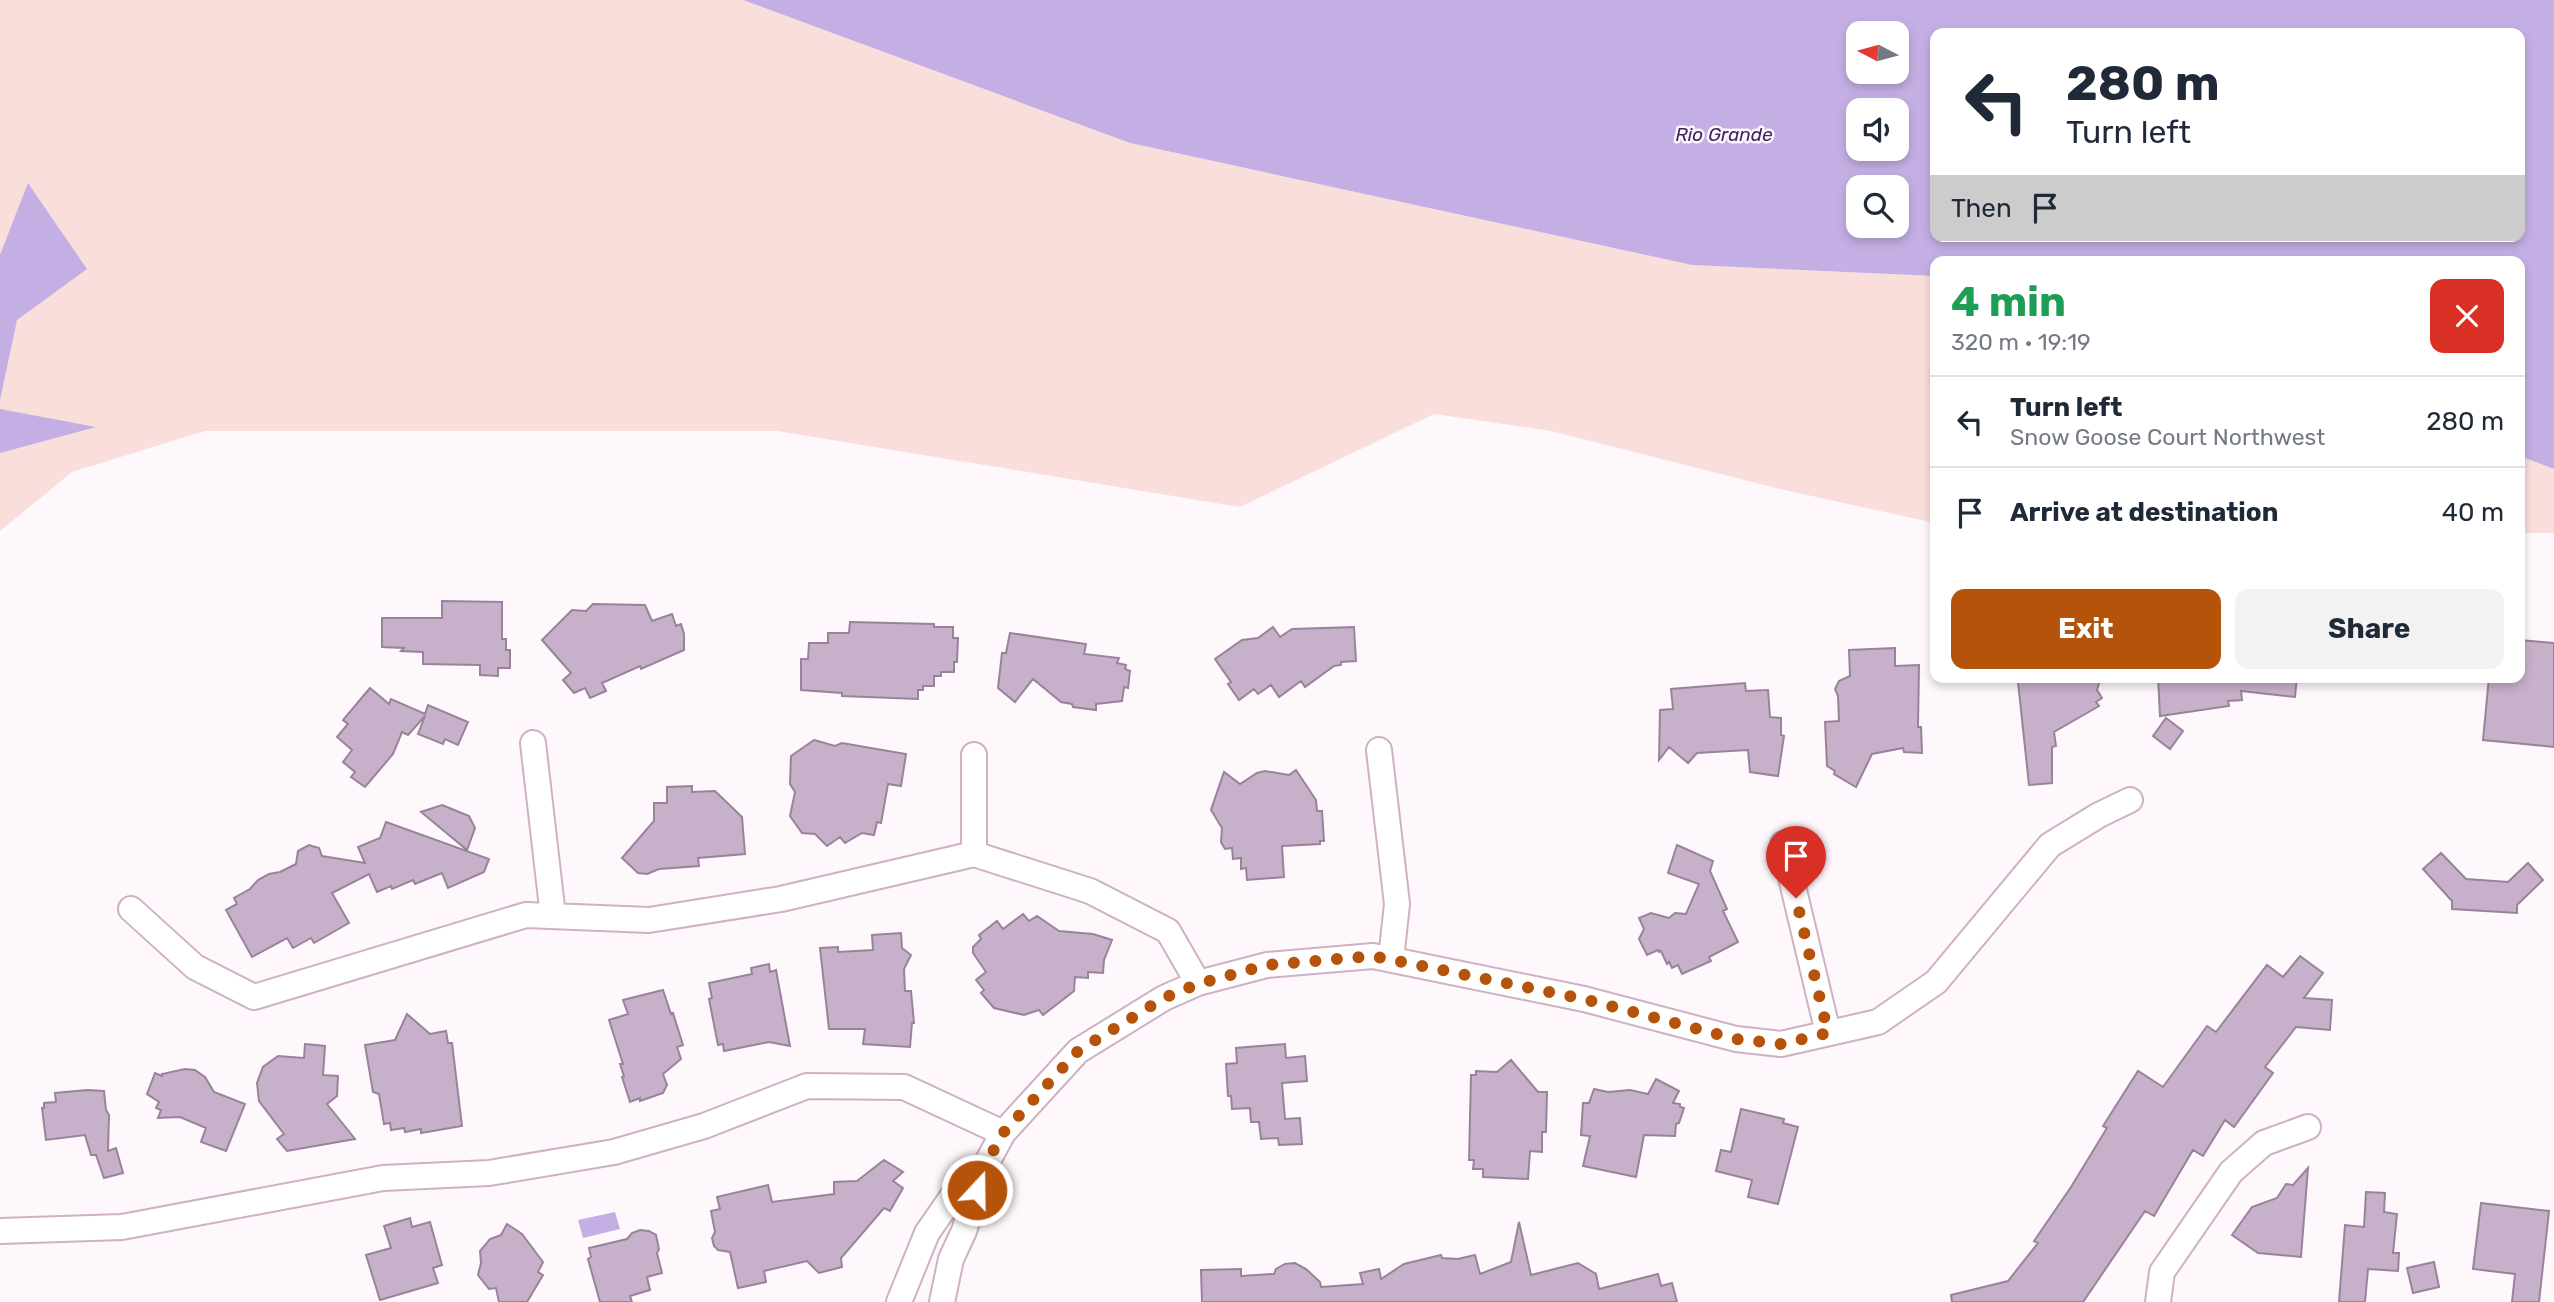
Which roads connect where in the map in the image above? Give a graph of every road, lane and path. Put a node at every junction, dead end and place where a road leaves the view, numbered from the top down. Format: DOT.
graph roads {
  1 [pos="533,743"];
  2 [pos="1378,750"];
  3 [pos="974,755"];
  4 [pos="2130,800"];
  5 [pos="1783,844"];
  6 [pos="974,854"];
  7 [pos="131,909"];
  8 [pos="553,916"];
  9 [pos="1391,959"];
  10 [pos="1198,984"];
  11 [pos="1828,1033"];
  12 [pos="2308,1128"];
  13 [pos="1003,1133"];
  14 [pos="983,1170"];
  15 [pos="0,1231"];
  16 [pos="899,1302"];
  17 [pos="942,1302"];
  18 [pos="2158,1302"];
  1 -- 8 [label="street"];
  2 -- 9 [label="street"];
  3 -- 6 [label="street"];
  4 -- 11 [label="street"];
  5 -- 11 [label="street"];
  6 -- 8 [label="street"];
  6 -- 10 [label="street"];
  7 -- 8 [label="street"];
  9 -- 10 [label="street"];
  9 -- 11 [label="street"];
  10 -- 13 [label="street"];
  12 -- 18 [label="street"];
  13 -- 14 [label="street"];
  13 -- 15 [label="street"];
  14 -- 16 [label="street"];
  14 -- 17 [label="street"];
}
